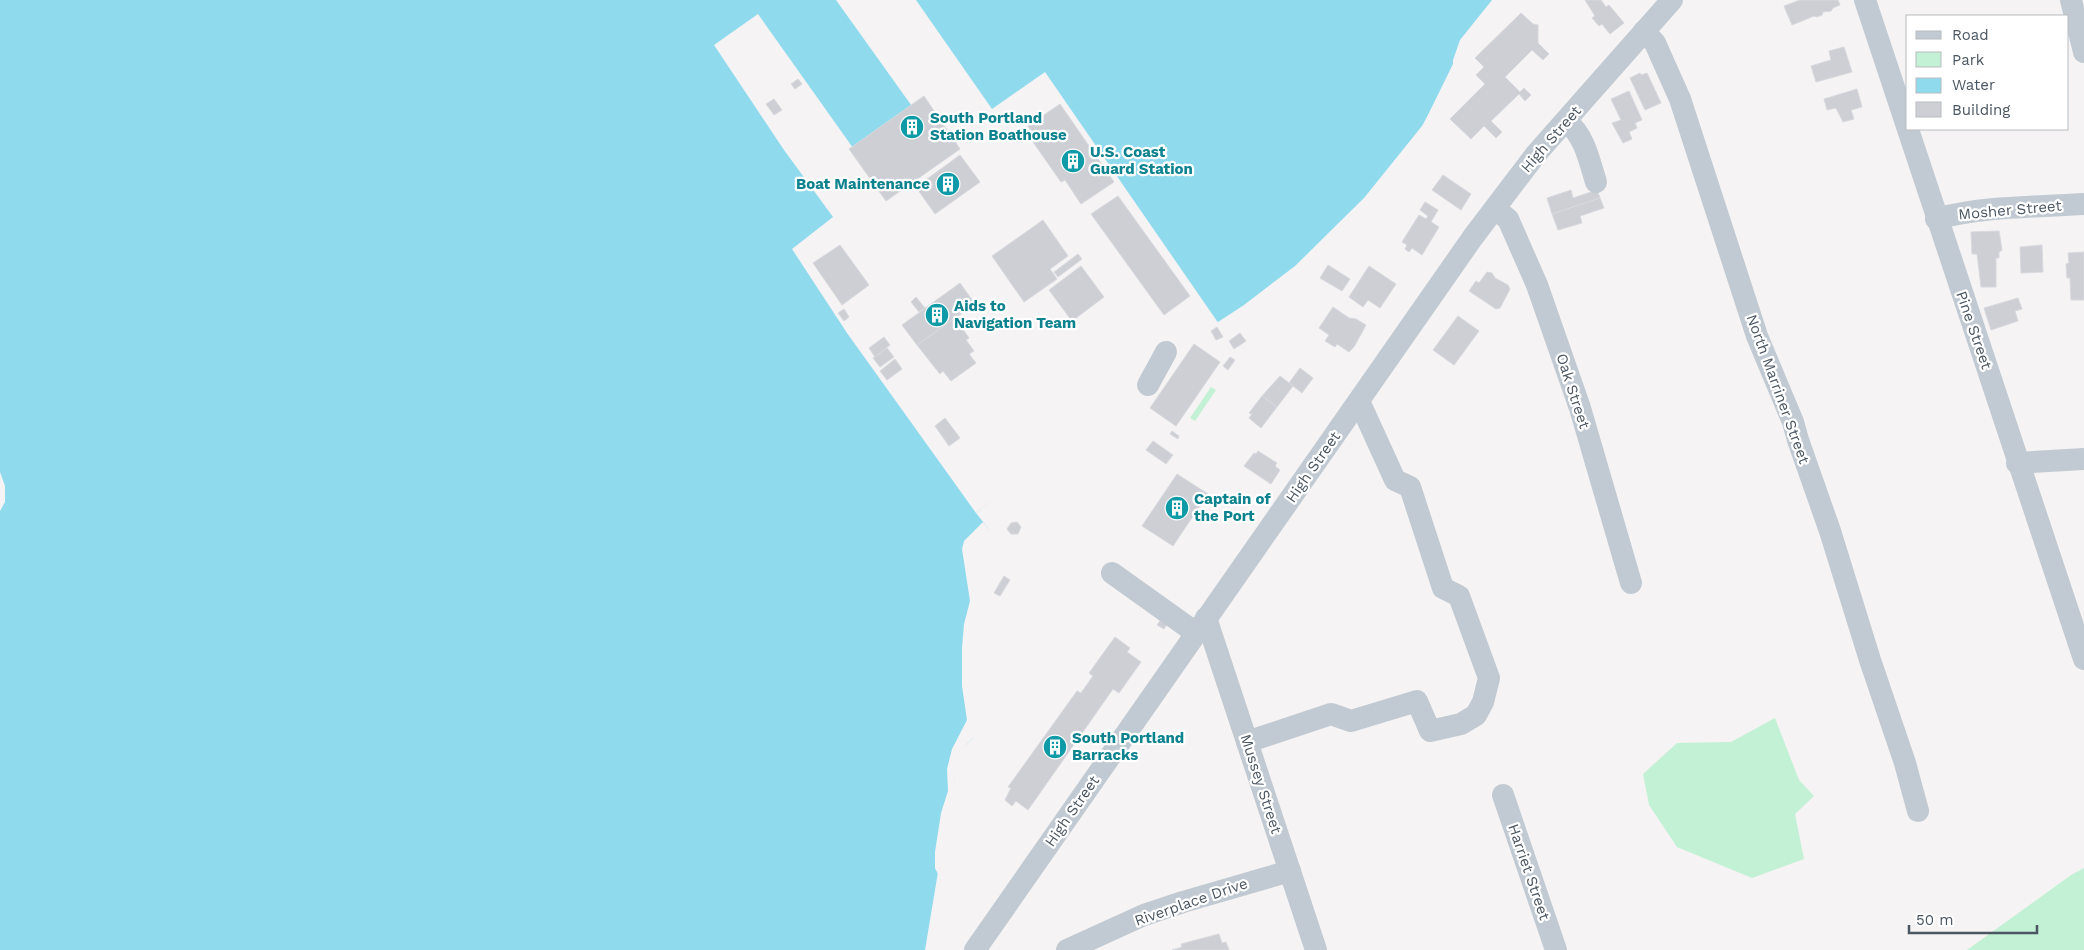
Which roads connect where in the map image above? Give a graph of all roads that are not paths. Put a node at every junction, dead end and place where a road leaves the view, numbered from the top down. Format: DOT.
graph roads {
  1 [pos="1672,0"];
  2 [pos="1865,0"];
  3 [pos="2071,0"];
  4 [pos="1644,31"];
  5 [pos="2084,52"];
  6 [pos="1566,121"];
  7 [pos="1906,126"];
  8 [pos="1907,130"];
  9 [pos="1596,182"];
  10 [pos="2084,204"];
  11 [pos="1494,209"];
  12 [pos="1936,219"];
  13 [pos="1166,352"];
  14 [pos="1148,385"];
  15 [pos="1359,401"];
  16 [pos="2084,459"];
  17 [pos="2018,463"];
  18 [pos="1112,573"];
  19 [pos="1631,583"];
  20 [pos="1201,626"];
  21 [pos="2084,659"];
  22 [pos="1247,742"];
  23 [pos="1502,795"];
  24 [pos="1918,811"];
  25 [pos="1290,871"];
  26 [pos="974,950"];
  27 [pos="1067,950"];
  28 [pos="1316,950"];
  29 [pos="1556,950"];
  1 -- 4 [label="street, High Street"];
  2 -- 7 [label="street, Pine Street"];
  3 -- 5 [label="street"];
  4 -- 6 [label="street, High Street"];
  4 -- 24 [label="street, North Marriner Street"];
  6 -- 9 [label="street"];
  6 -- 11 [label="street, High Street"];
  8 -- 12 [label="street, Pine Street"];
  10 -- 12 [label="street, Mosher Street"];
  11 -- 15 [label="street, High Street"];
  11 -- 19 [label="street, Oak Street"];
  12 -- 17 [label="street, Pine Street"];
  13 -- 14 [label="street"];
  15 -- 20 [label="street, High Street"];
  15 -- 22 [label="street"];
  16 -- 17 [label="street"];
  17 -- 21 [label="street, Pine Street"];
  18 -- 20 [label="street"];
  20 -- 22 [label="street, Mussey Street"];
  20 -- 26 [label="street, High Street"];
  22 -- 25 [label="street, Mussey Street"];
  23 -- 29 [label="street, Harriet Street"];
  25 -- 27 [label="street, Riverplace Drive"];
  25 -- 28 [label="street, Mussey Street"];
}
